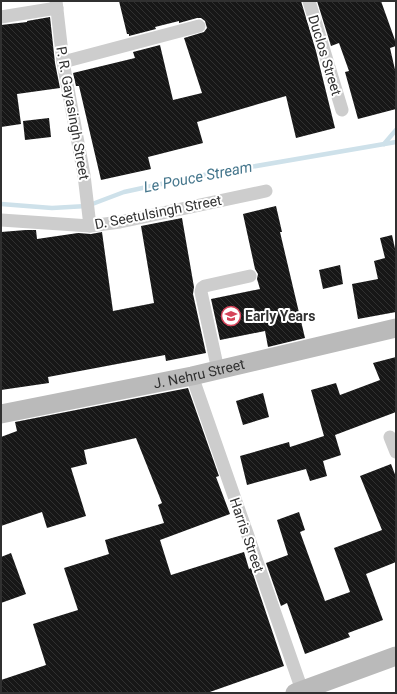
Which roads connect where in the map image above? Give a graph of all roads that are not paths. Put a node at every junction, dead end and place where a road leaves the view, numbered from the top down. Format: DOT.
graph roads {
  1 [pos="309,1"];
  2 [pos="56,5"];
  3 [pos="1,17"];
  4 [pos="199,26"];
  5 [pos="63,62"];
  6 [pos="342,110"];
  7 [pos="266,191"];
  8 [pos="1,220"];
  9 [pos="90,226"];
  10 [pos="250,276"];
  11 [pos="396,328"];
  12 [pos="218,370"];
  13 [pos="192,376"];
  14 [pos="1,414"];
  15 [pos="390,437"];
  16 [pos="396,452"];
  17 [pos="396,656"];
  18 [pos="300,692"];
  1 -- 6 [label="street, Duclos Street"];
  2 -- 3 [label="street"];
  2 -- 5 [label="street, P. R. Gayasingh Street"];
  4 -- 5 [label="street"];
  5 -- 9 [label="street, P. R. Gayasingh Street"];
  7 -- 9 [label="street, D. Seetulsingh Street"];
  8 -- 9 [label="street, D. Seetulsingh Street"];
  10 -- 12 [label="street"];
  11 -- 12 [label="main road, J. Nehru Street"];
  12 -- 13 [label="main road, J. Nehru Street"];
  13 -- 14 [label="main road, J. Nehru Street"];
  13 -- 18 [label="street, Harris Street"];
  15 -- 16 [label="street"];
  17 -- 18 [label="main road"];
}
